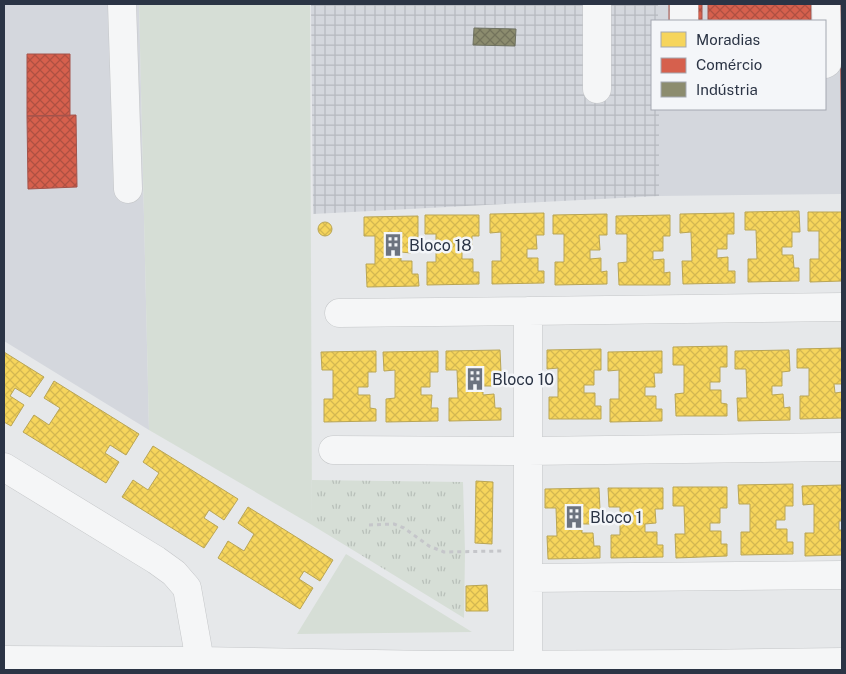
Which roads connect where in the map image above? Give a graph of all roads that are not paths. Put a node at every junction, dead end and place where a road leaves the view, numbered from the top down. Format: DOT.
graph roads {
  1 [pos="122,4"];
  2 [pos="597,4"];
  3 [pos="684,4"];
  4 [pos="826,4"];
  5 [pos="684,20"];
  6 [pos="826,63"];
  7 [pos="597,89"];
  8 [pos="128,189"];
  9 [pos="842,306"];
  10 [pos="528,311"];
  11 [pos="339,313"];
  12 [pos="842,447"];
  13 [pos="334,450"];
  14 [pos="528,451"];
  15 [pos="4,468"];
  16 [pos="842,575"];
  17 [pos="528,578"];
  18 [pos="4,660"];
  19 [pos="200,661"];
  20 [pos="842,662"];
  21 [pos="528,665"];
  22 [pos="162,666"];
  23 [pos="692,667"];
  24 [pos="435,668"];
  1 -- 8 [label="street"];
  2 -- 7 [label="street"];
  3 -- 5 [label="street"];
  4 -- 6 [label="street"];
  9 -- 10 [label="street"];
  10 -- 11 [label="street"];
  10 -- 14 [label="street"];
  12 -- 14 [label="street"];
  13 -- 14 [label="street"];
  14 -- 17 [label="street"];
  15 -- 19 [label="street"];
  16 -- 17 [label="street"];
  17 -- 21 [label="street"];
  18 -- 22 [label="street"];
  19 -- 22 [label="street"];
  19 -- 24 [label="street"];
  20 -- 23 [label="street"];
  21 -- 23 [label="street"];
  21 -- 24 [label="street"];
}
